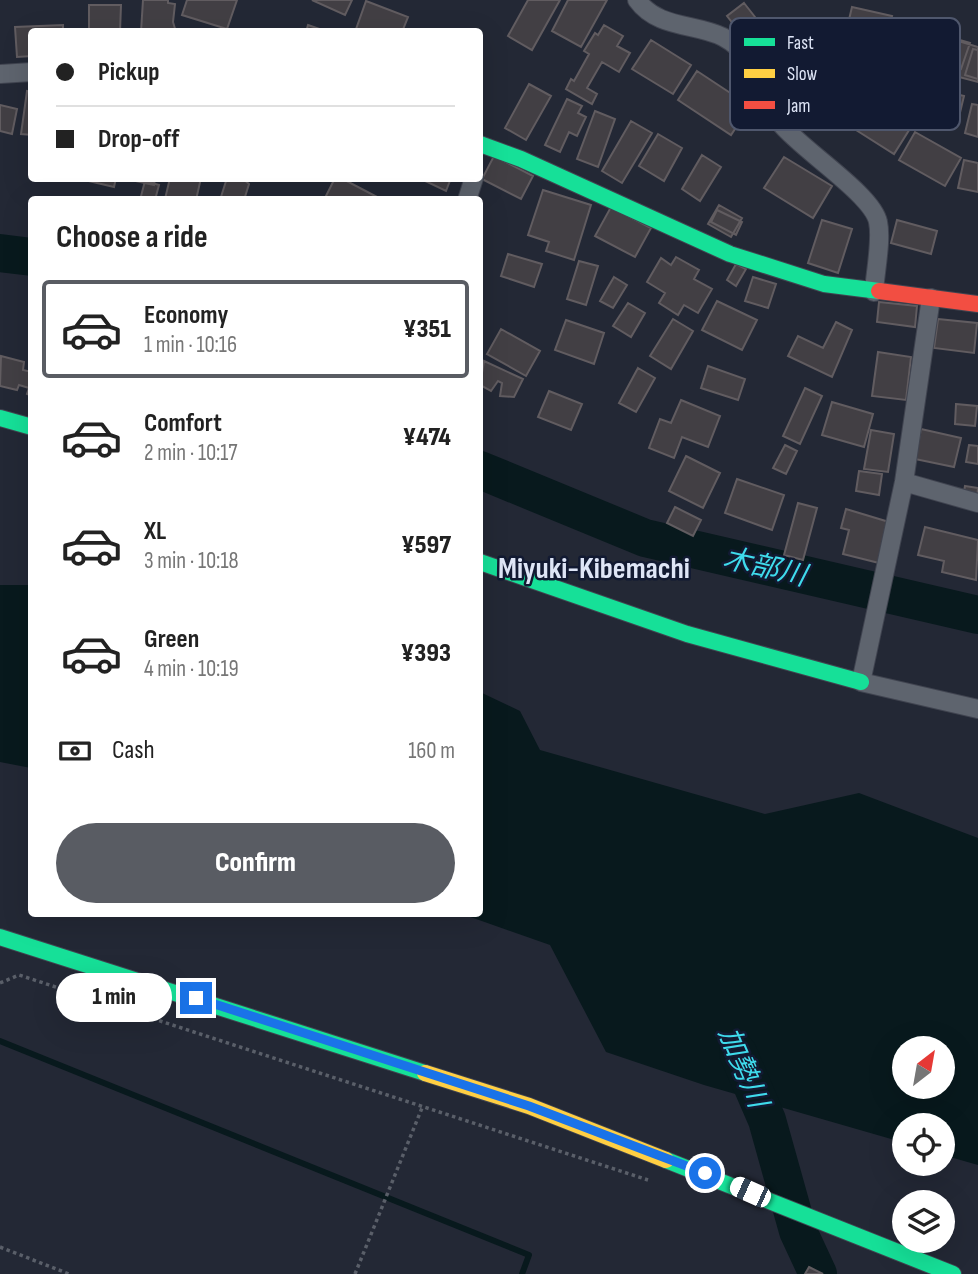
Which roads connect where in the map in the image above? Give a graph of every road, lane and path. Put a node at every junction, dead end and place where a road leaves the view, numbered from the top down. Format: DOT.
graph roads {
  1 [pos="637,0"];
  2 [pos="730,43"];
  3 [pos="28,72"];
  4 [pos="0,74"];
  5 [pos="787,130"];
  6 [pos="483,145"];
  7 [pos="874,292"];
  8 [pos="931,298"];
  9 [pos="978,304"];
  10 [pos="0,418"];
  11 [pos="28,426"];
  12 [pos="904,482"];
  13 [pos="978,503"];
  14 [pos="483,552"];
  15 [pos="483,563"];
  16 [pos="521,574"];
  17 [pos="861,682"];
  18 [pos="978,709"];
  19 [pos="0,937"];
  20 [pos="0,983"];
  21 [pos="422,1108"];
  22 [pos="654,1180"];
  23 [pos="0,1247"];
  24 [pos="69,1274"];
  25 [pos="355,1274"];
  26 [pos="953,1274"];
  1 -- 2 [label="street"];
  3 -- 4 [label="street"];
  5 -- 7 [label="street"];
  6 -- 7 [label="street"];
  7 -- 8 [label="street"];
  8 -- 9 [label="street"];
  8 -- 12 [label="street"];
  10 -- 11 [label="street"];
  12 -- 13 [label="street"];
  12 -- 17 [label="street"];
  14 -- 16 [label="street"];
  15 -- 16 [label="street"];
  16 -- 17 [label="street"];
  17 -- 18 [label="street"];
  19 -- 26 [label="street"];
  20 -- 21 [label="path"];
  21 -- 22 [label="path"];
  21 -- 25 [label="path"];
  23 -- 24 [label="path"];
}
